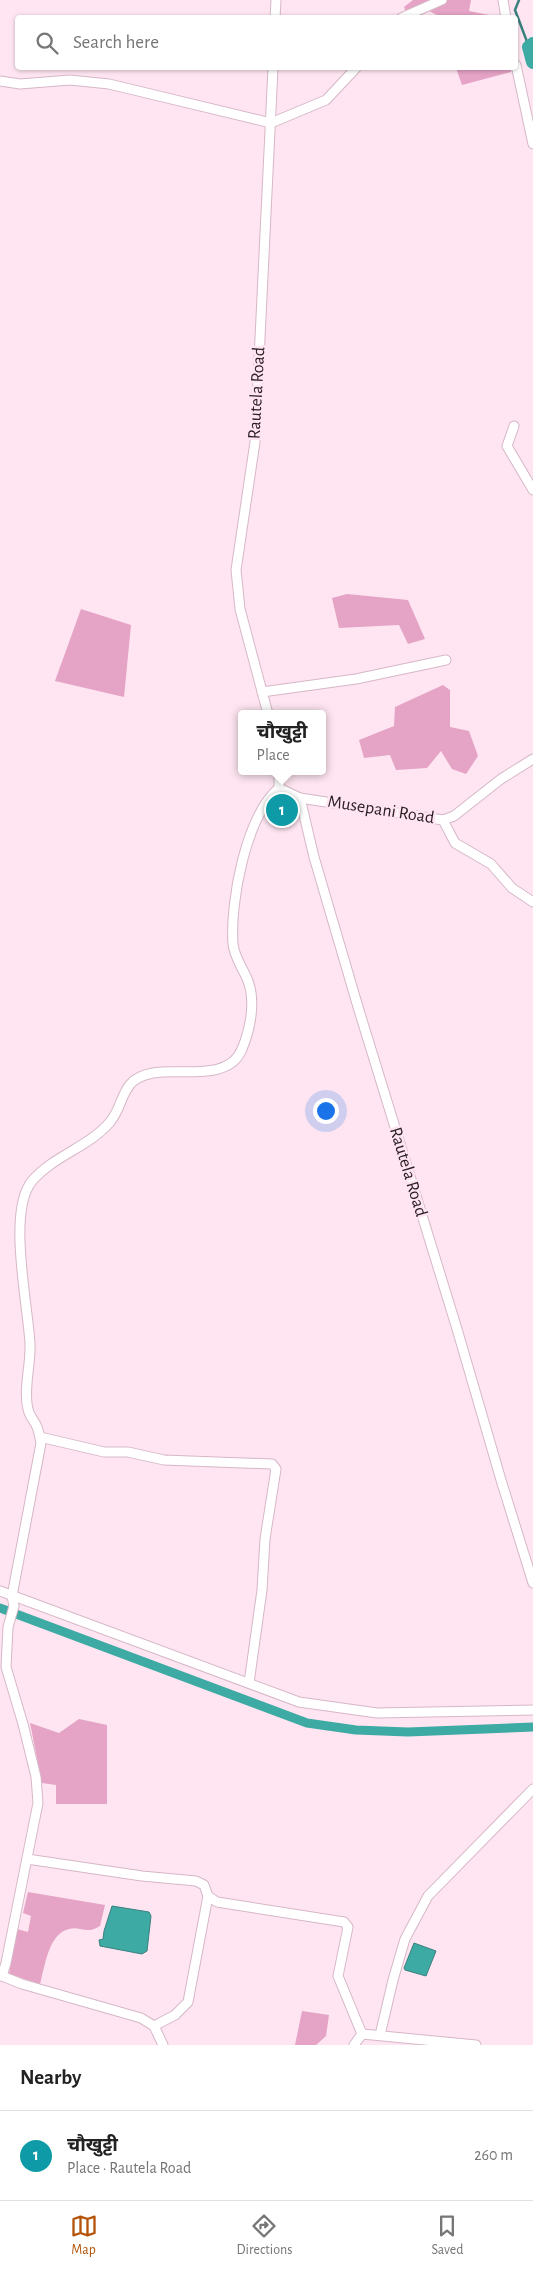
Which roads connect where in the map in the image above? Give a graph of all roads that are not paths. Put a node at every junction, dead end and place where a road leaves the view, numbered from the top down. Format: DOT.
graph roads {
  1 [pos="276,0"];
  2 [pos="442,0"];
  3 [pos="503,0"];
  4 [pos="275,15"];
  5 [pos="408,15"];
  6 [pos="506,15"];
  7 [pos="273,70"];
  8 [pos="354,70"];
  9 [pos="517,70"];
  10 [pos="0,81"];
  11 [pos="271,123"];
  12 [pos="533,144"];
  13 [pos="514,426"];
  14 [pos="533,490"];
  15 [pos="446,660"];
  16 [pos="262,692"];
  17 [pos="267,710"];
  18 [pos="533,759"];
  19 [pos="280,775"];
  20 [pos="279,788"];
  21 [pos="300,798"];
  22 [pos="444,820"];
  23 [pos="533,902"];
  24 [pos="40,1437"];
  25 [pos="533,1583"];
  26 [pos="0,1591"];
  27 [pos="12,1596"];
  28 [pos="5,1632"];
  29 [pos="249,1683"];
  30 [pos="533,1710"];
  31 [pos="533,1789"];
  32 [pos="27,1859"];
  33 [pos="208,1896"];
  34 [pos="1,1976"];
  35 [pos="154,2026"];
  36 [pos="362,2034"];
  37 [pos="380,2035"];
  38 [pos="163,2045"];
  39 [pos="354,2045"];
  40 [pos="476,2045"];
  1 -- 4 [label="street"];
  2 -- 5 [label="street"];
  3 -- 6 [label="street"];
  7 -- 11 [label="street, Rautela Road"];
  8 -- 11 [label="street"];
  9 -- 12 [label="street"];
  10 -- 11 [label="street"];
  11 -- 16 [label="street, Rautela Road"];
  13 -- 14 [label="street"];
  15 -- 16 [label="street"];
  16 -- 17 [label="street, Rautela Road"];
  18 -- 22 [label="street, Musepani Road"];
  19 -- 20 [label="street"];
  20 -- 21 [label="street"];
  20 -- 24 [label="street"];
  21 -- 22 [label="street, Musepani Road"];
  21 -- 25 [label="street, Rautela Road"];
  22 -- 23 [label="street"];
  24 -- 27 [label="street"];
  24 -- 29 [label="street"];
  26 -- 27 [label="street"];
  27 -- 28 [label="street"];
  27 -- 29 [label="street"];
  28 -- 32 [label="street"];
  29 -- 30 [label="street"];
  31 -- 37 [label="street"];
  32 -- 33 [label="street"];
  32 -- 34 [label="street"];
  33 -- 35 [label="street"];
  33 -- 36 [label="street"];
  34 -- 35 [label="street"];
  35 -- 38 [label="street"];
  36 -- 37 [label="street"];
  36 -- 39 [label="street"];
  37 -- 40 [label="street"];
}
